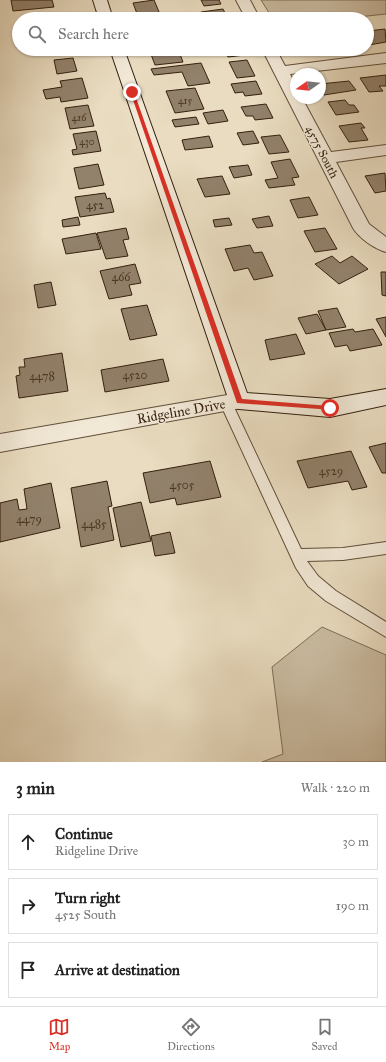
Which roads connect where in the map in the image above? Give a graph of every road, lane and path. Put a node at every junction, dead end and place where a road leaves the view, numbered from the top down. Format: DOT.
graph roads {
  1 [pos="100,0"];
  2 [pos="243,0"];
  3 [pos="104,12"];
  4 [pos="249,12"];
  5 [pos="119,56"];
  6 [pos="272,56"];
  7 [pos="386,58"];
  8 [pos="280,71"];
  9 [pos="386,150"];
  10 [pos="326,158"];
  11 [pos="386,246"];
  12 [pos="386,397"];
  13 [pos="233,402"];
  14 [pos="0,443"];
  15 [pos="386,548"];
  16 [pos="297,555"];
  17 [pos="386,630"];
  1 -- 3 [label="street"];
  2 -- 4 [label="street"];
  5 -- 13 [label="street"];
  6 -- 8 [label="street, 4575 South"];
  7 -- 8 [label="street"];
  8 -- 10 [label="street, 4575 South"];
  9 -- 10 [label="street"];
  10 -- 11 [label="street, 4575 South"];
  12 -- 13 [label="street, Ridgeline Drive"];
  13 -- 14 [label="street, Ridgeline Drive"];
  13 -- 16 [label="lane"];
  15 -- 16 [label="lane"];
  16 -- 17 [label="lane"];
}
